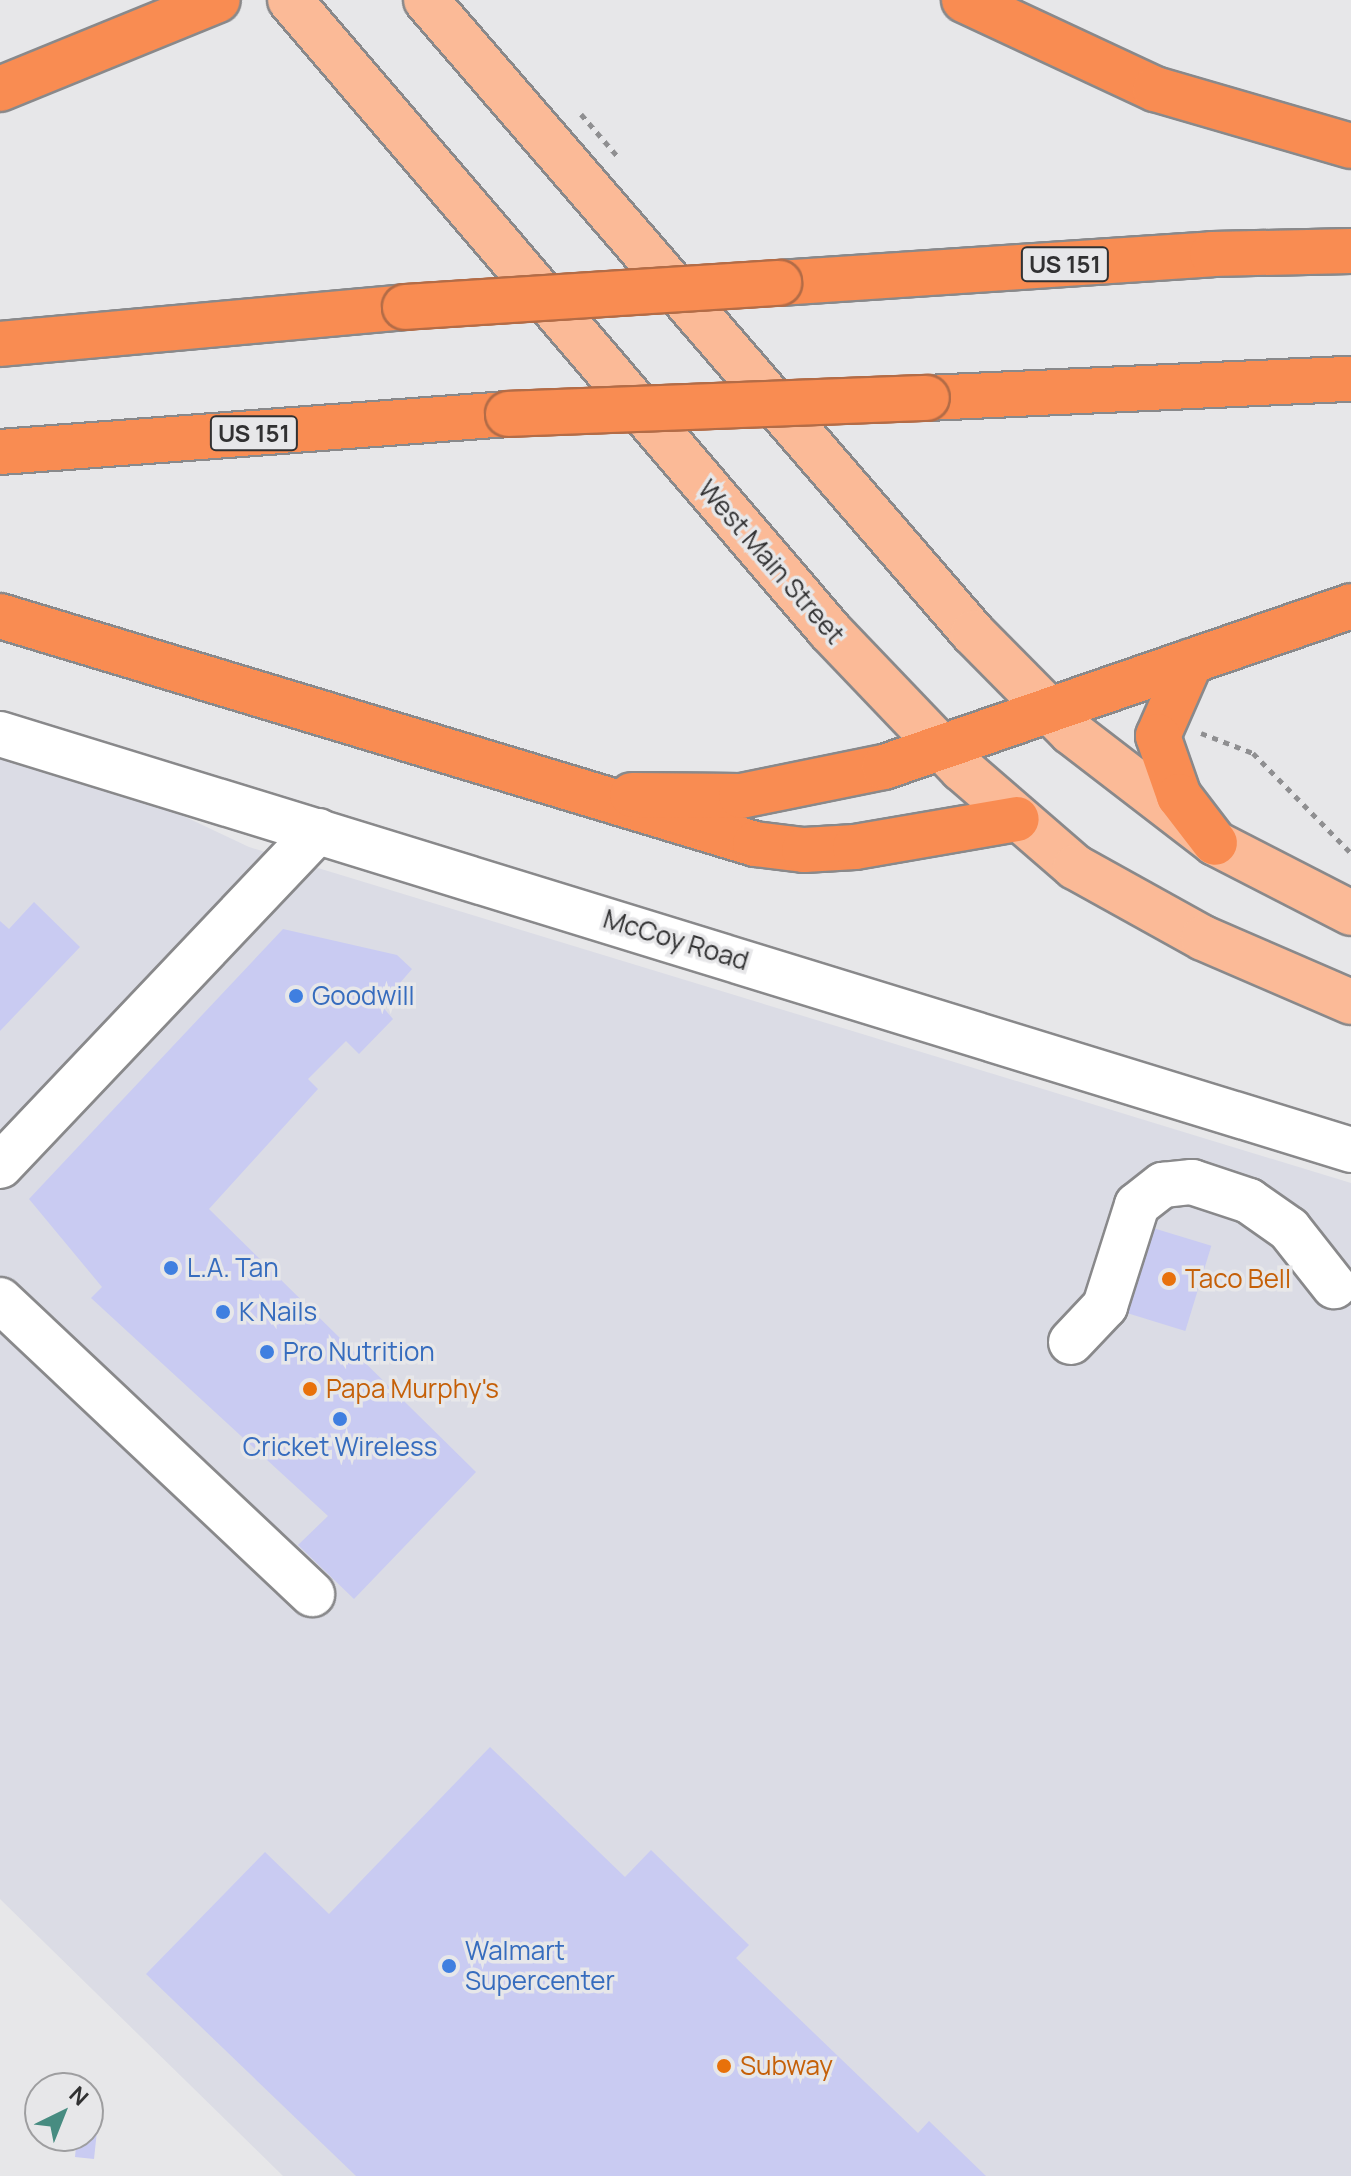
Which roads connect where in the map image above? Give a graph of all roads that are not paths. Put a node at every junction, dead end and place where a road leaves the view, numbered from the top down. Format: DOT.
graph roads {
  1 [pos="126,0"];
  2 [pos="218,0"];
  3 [pos="290,0"];
  4 [pos="426,0"];
  5 [pos="964,0"];
  6 [pos="77,55"];
  7 [pos="0,89"];
  8 [pos="1351,146"];
  9 [pos="1351,251"];
  10 [pos="0,344"];
  11 [pos="1351,379"];
  12 [pos="0,452"];
  13 [pos="1351,606"];
  14 [pos="0,616"];
  15 [pos="1191,661"];
  16 [pos="1046,708"];
  17 [pos="0,734"];
  18 [pos="936,744"];
  19 [pos="614,796"];
  20 [pos="1017,819"];
  21 [pos="318,831"];
  22 [pos="1215,843"];
  23 [pos="1351,913"];
  24 [pos="1351,1002"];
  25 [pos="1351,1150"];
  26 [pos="0,1166"];
  27 [pos="1334,1286"];
  28 [pos="0,1300"];
  29 [pos="1071,1342"];
  30 [pos="312,1594"];
  1 -- 6 [label="highway"];
  2 -- 6 [label="highway"];
  3 -- 18 [label="main road, West Main Street"];
  4 -- 16 [label="main road"];
  5 -- 8 [label="highway"];
  6 -- 7 [label="highway"];
  9 -- 10 [label="highway, US 151, bridge"];
  11 -- 12 [label="highway, US 151, bridge"];
  13 -- 15 [label="highway"];
  14 -- 19 [label="highway"];
  15 -- 16 [label="highway"];
  15 -- 22 [label="highway"];
  16 -- 18 [label="highway"];
  16 -- 22 [label="main road"];
  17 -- 21 [label="street, McCoy Road"];
  18 -- 19 [label="highway"];
  18 -- 20 [label="main road, West Main Street"];
  19 -- 20 [label="highway"];
  20 -- 24 [label="main road, West Main Street"];
  21 -- 25 [label="street, McCoy Road"];
  21 -- 26 [label="street"];
  22 -- 23 [label="main road"];
  27 -- 29 [label="street"];
  28 -- 30 [label="street"];
}
